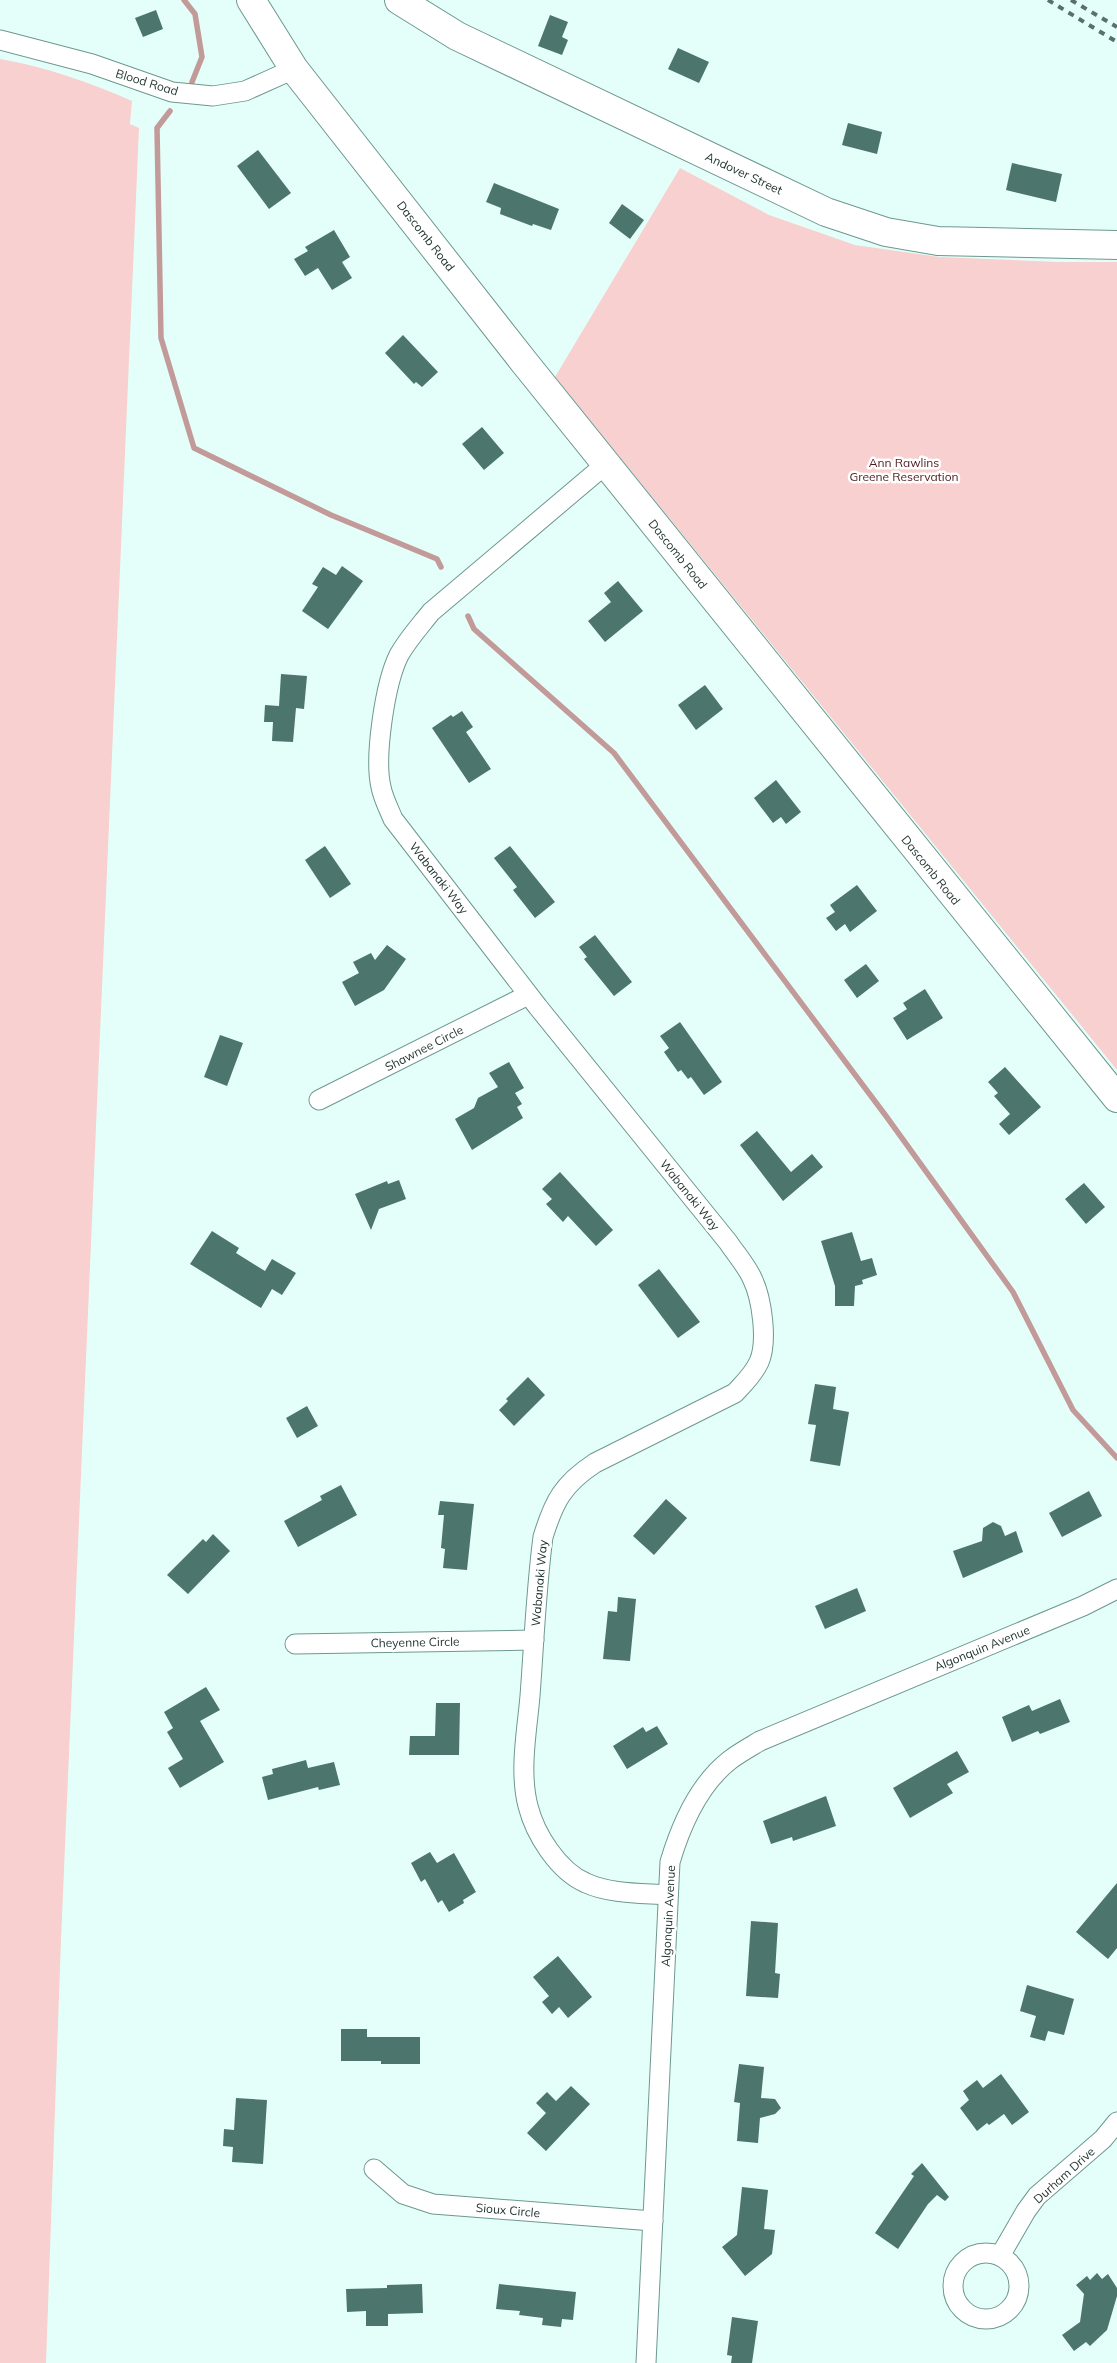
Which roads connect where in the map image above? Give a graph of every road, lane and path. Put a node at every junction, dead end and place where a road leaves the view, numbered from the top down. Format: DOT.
graph roads {
  1 [pos="251,0"];
  2 [pos="399,0"];
  3 [pos="0,40"];
  4 [pos="294,69"];
  5 [pos="1117,245"];
  6 [pos="606,464"];
  7 [pos="528,995"];
  8 [pos="1117,1098"];
  9 [pos="319,1100"];
  10 [pos="1117,1589"];
  11 [pos="534,1640"];
  12 [pos="295,1644"];
  13 [pos="668,1895"];
  14 [pos="1117,2122"];
  15 [pos="374,2169"];
  16 [pos="653,2221"];
  17 [pos="1000,2256"];
  18 [pos="646,2363"];
  1 -- 4 [label="main road, Dascomb Road"];
  2 -- 5 [label="main road, Andover Street"];
  3 -- 4 [label="street, Blood Road"];
  4 -- 6 [label="main road, Dascomb Road"];
  6 -- 7 [label="street, Wabanaki Way"];
  6 -- 8 [label="main road, Dascomb Road"];
  7 -- 9 [label="street, Shawnee Circle"];
  7 -- 11 [label="street, Wabanaki Way"];
  10 -- 13 [label="street, Algonquin Avenue"];
  11 -- 12 [label="street, Cheyenne Circle"];
  11 -- 13 [label="street, Wabanaki Way"];
  13 -- 16 [label="street, Algonquin Avenue"];
  14 -- 17 [label="street, Durham Drive"];
  15 -- 16 [label="street, Sioux Circle"];
  16 -- 18 [label="street, Algonquin Avenue"];
}
